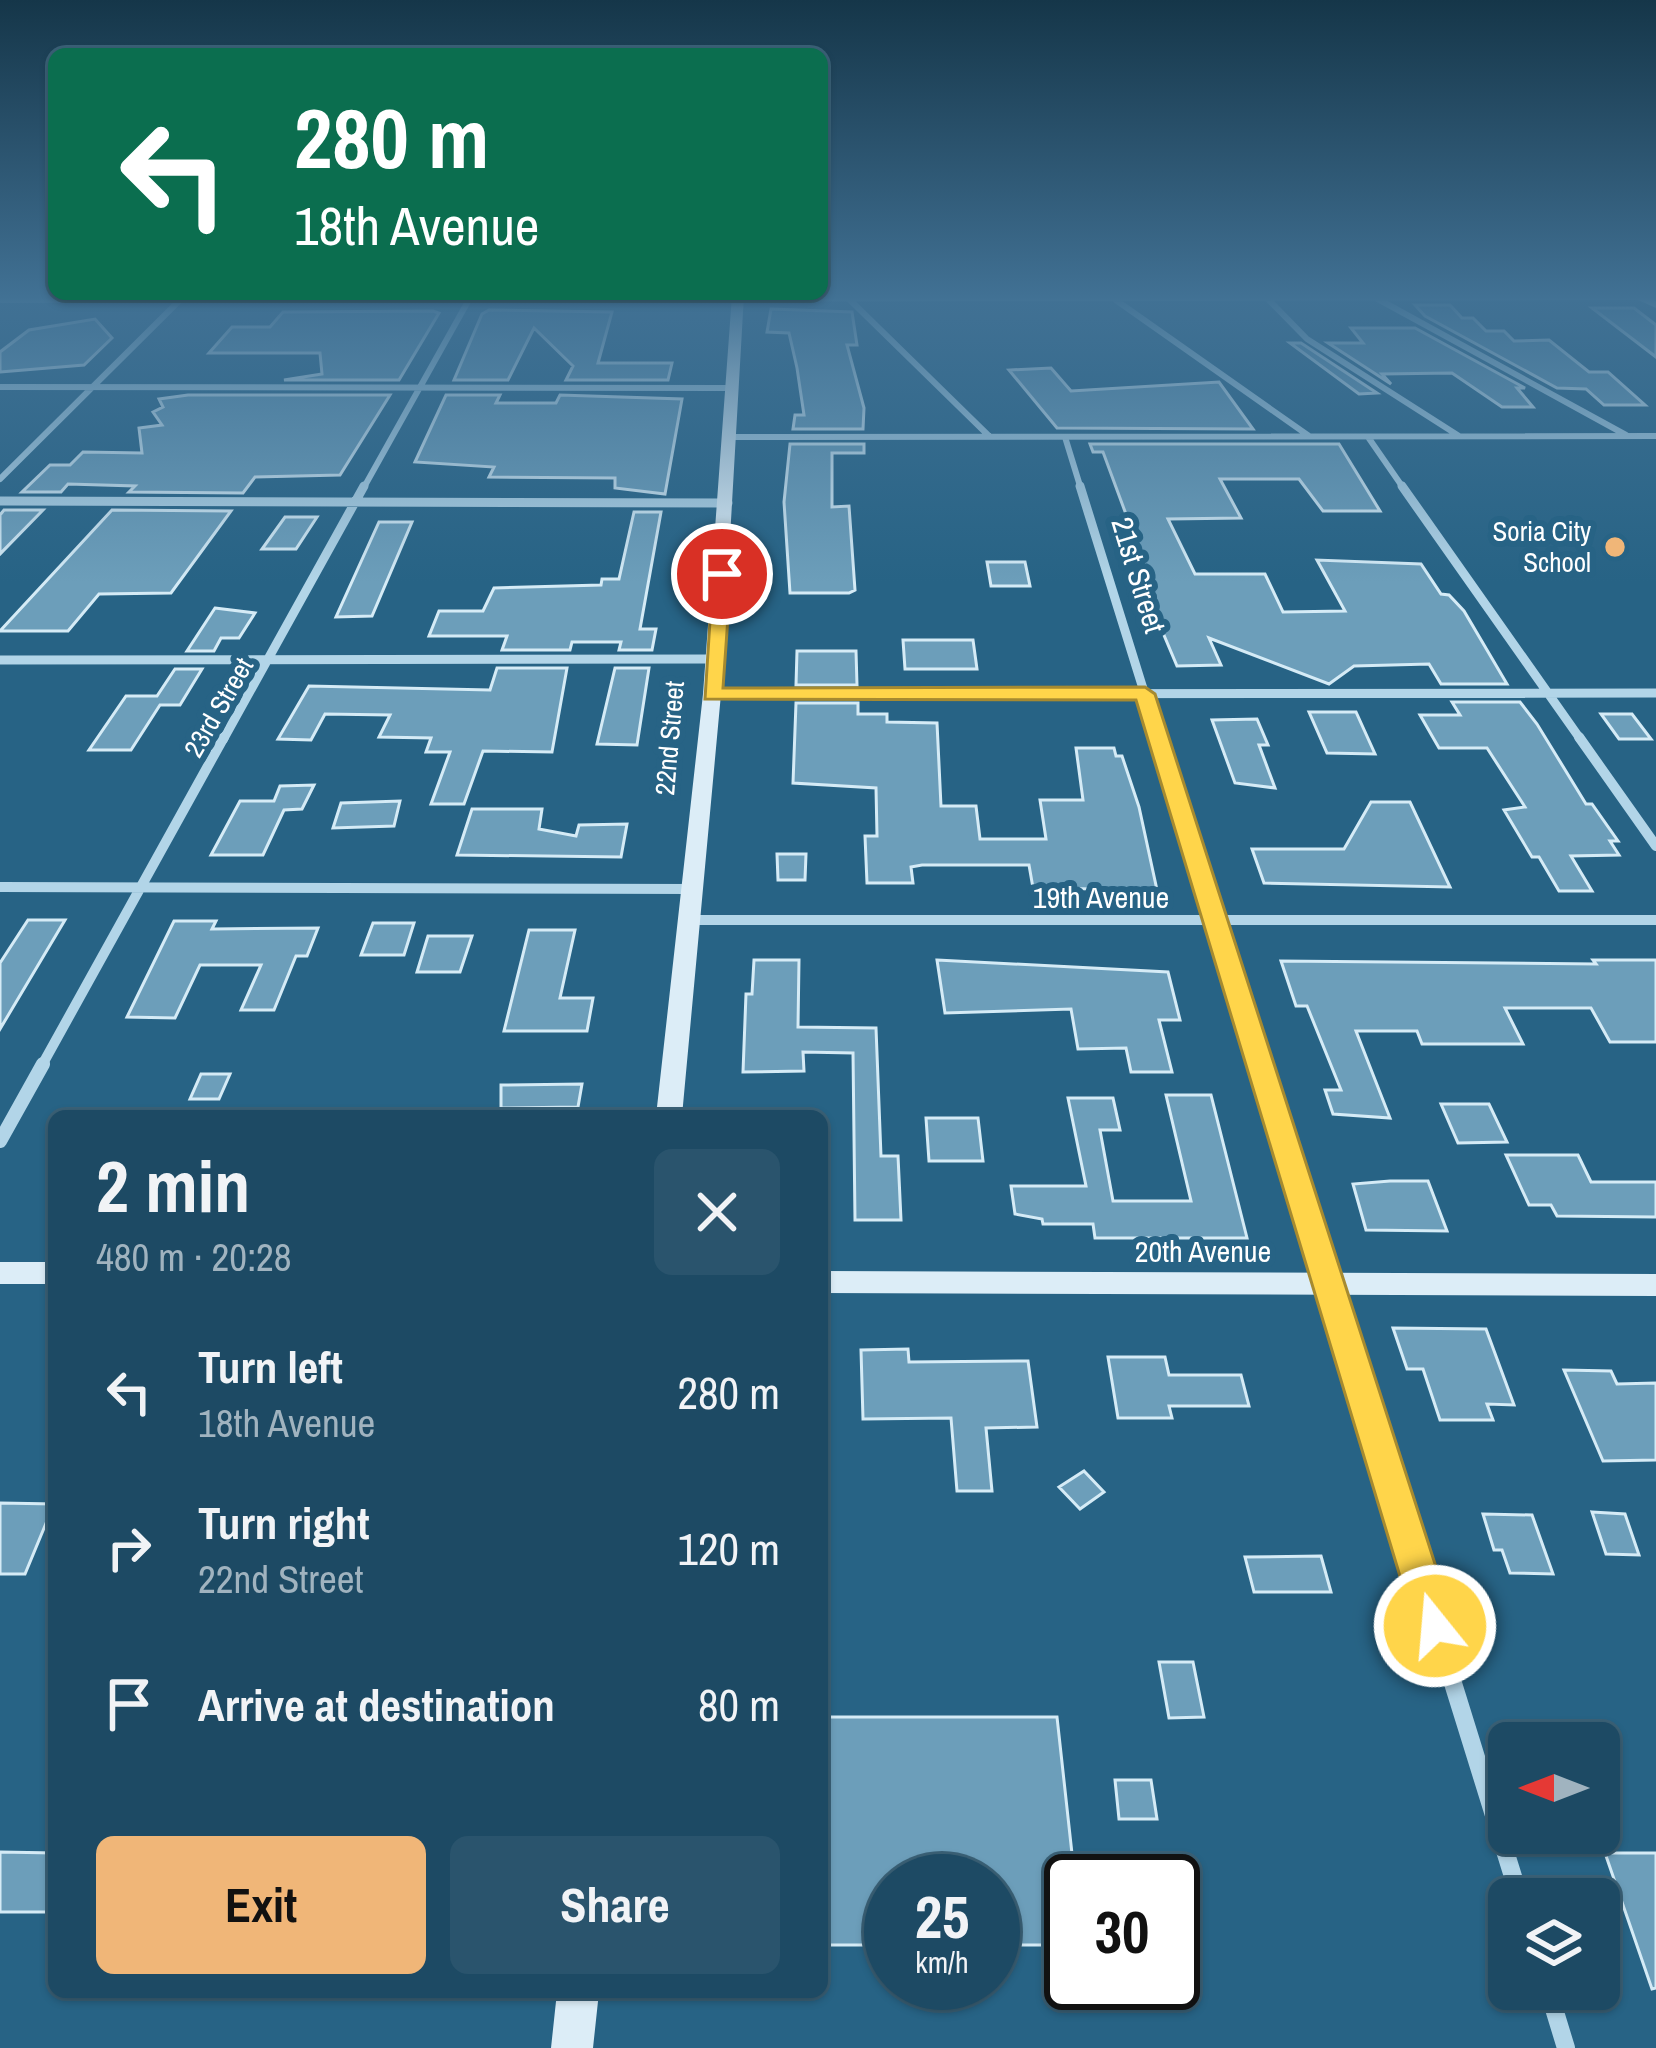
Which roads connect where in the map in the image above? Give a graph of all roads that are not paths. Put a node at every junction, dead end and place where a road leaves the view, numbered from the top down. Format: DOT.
graph roads {
  1 [pos="90,391"];
  2 [pos="416,391"];
  3 [pos="730,391"];
  4 [pos="942,391"];
  5 [pos="1245,391"];
  6 [pos="1386,391"];
  7 [pos="1545,391"];
  8 [pos="1309,436"];
  9 [pos="1368,436"];
  10 [pos="1459,436"];
  11 [pos="1629,436"];
  12 [pos="1656,436"];
  13 [pos="730,437"];
  14 [pos="990,437"];
  15 [pos="1065,437"];
  16 [pos="0,478"];
  17 [pos="0,501"];
  18 [pos="351,502"];
  19 [pos="728,503"];
  20 [pos="270,659"];
  21 [pos="715,659"];
  22 [pos="0,660"];
  23 [pos="1547,692"];
  24 [pos="1656,693"];
  25 [pos="712,694"];
  26 [pos="1145,694"];
  27 [pos="1656,846"];
  28 [pos="0,887"];
  29 [pos="140,887"];
  30 [pos="693,889"];
  31 [pos="691,920"];
  32 [pos="1656,920"];
  33 [pos="1216,921"];
  34 [pos="670,1110"];
  35 [pos="0,1141"];
  36 [pos="0,1273"];
  37 [pos="48,1273"];
  38 [pos="828,1282"];
  39 [pos="1329,1285"];
  40 [pos="1656,1285"];
  41 [pos="1513,1878"];
  42 [pos="577,1998"];
  43 [pos="1554,2010"];
  44 [pos="572,2048"];
  45 [pos="1566,2048"];
  1 -- 16 [label="street"];
  2 -- 18 [label="street, 23rd Street"];
  3 -- 13 [label="street, 22nd Street"];
  4 -- 14 [label="street"];
  5 -- 8 [label="street"];
  6 -- 10 [label="street"];
  7 -- 11 [label="street"];
  8 -- 9 [label="street"];
  8 -- 15 [label="street"];
  9 -- 10 [label="street"];
  9 -- 23 [label="street"];
  10 -- 11 [label="street"];
  11 -- 12 [label="street"];
  13 -- 14 [label="street"];
  13 -- 19 [label="street, 22nd Street"];
  14 -- 15 [label="street"];
  15 -- 26 [label="street, 21st Street"];
  17 -- 18 [label="street"];
  18 -- 19 [label="street"];
  18 -- 20 [label="street, 23rd Street"];
  19 -- 21 [label="street, 22nd Street"];
  20 -- 21 [label="street"];
  20 -- 22 [label="street"];
  20 -- 29 [label="street, 23rd Street"];
  21 -- 25 [label="street, 22nd Street"];
  23 -- 24 [label="street"];
  23 -- 26 [label="street"];
  23 -- 27 [label="street"];
  25 -- 26 [label="street"];
  25 -- 30 [label="street, 22nd Street"];
  26 -- 33 [label="street, 21st Street"];
  28 -- 29 [label="street"];
  29 -- 30 [label="street"];
  29 -- 35 [label="street, 23rd Street"];
  30 -- 31 [label="street, 22nd Street"];
  31 -- 33 [label="street, 19th Avenue"];
  31 -- 34 [label="street, 22nd Street"];
  32 -- 33 [label="street, 19th Avenue"];
  33 -- 39 [label="street, 21st Street"];
  36 -- 37 [label="street"];
  38 -- 39 [label="street, 20th Avenue"];
  39 -- 40 [label="street, 20th Avenue"];
  39 -- 41 [label="street, 21st Street"];
  42 -- 44 [label="street"];
  43 -- 45 [label="street"];
}
